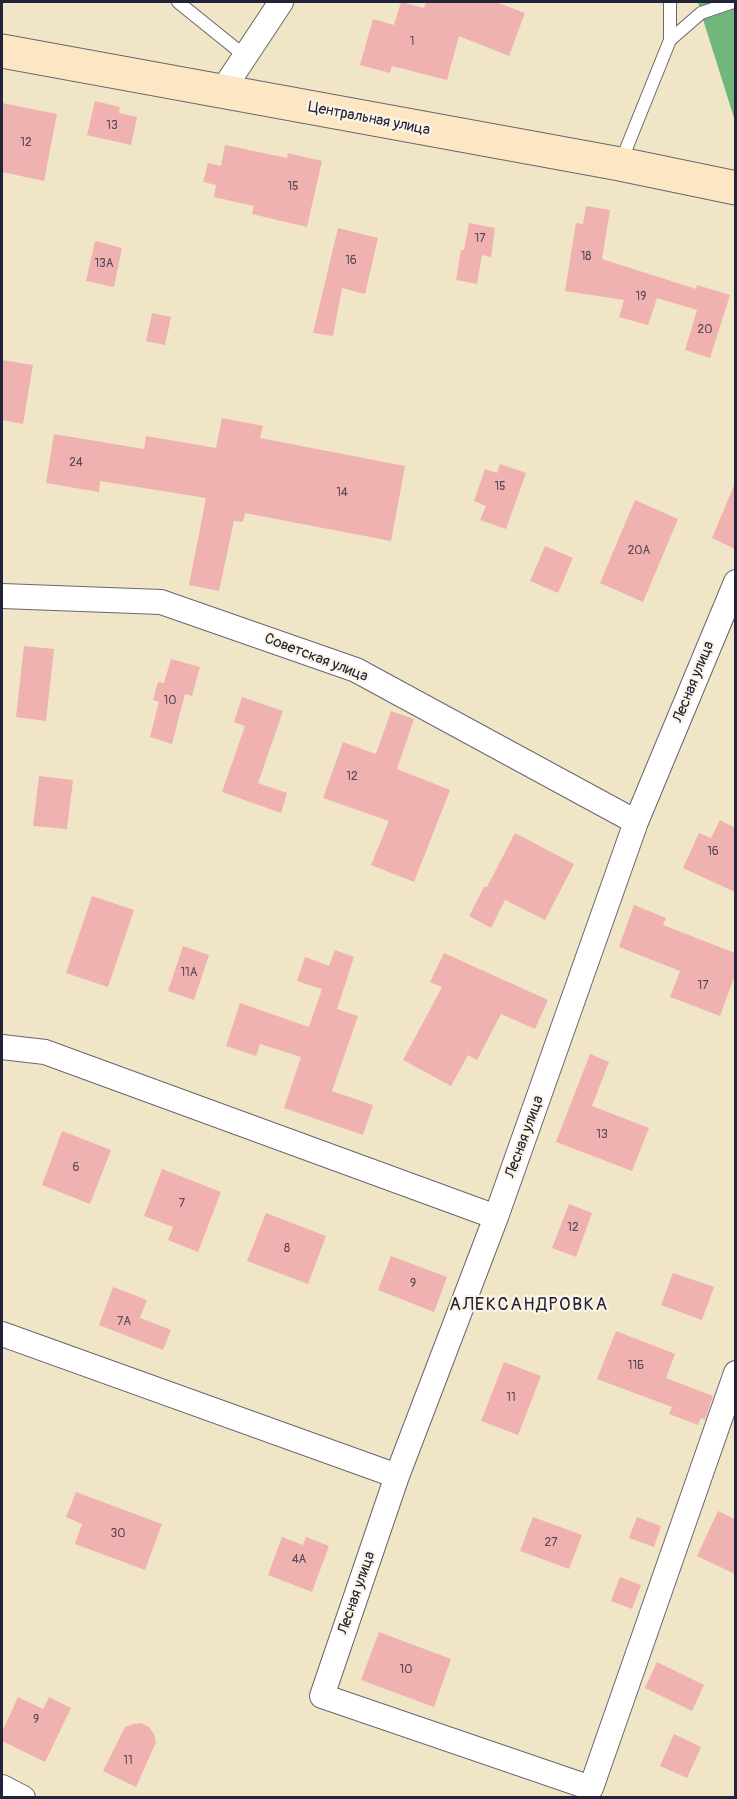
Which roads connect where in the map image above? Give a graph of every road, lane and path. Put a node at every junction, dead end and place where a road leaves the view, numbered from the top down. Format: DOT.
graph roads {
  1 [pos="178,2"];
  2 [pos="281,2"];
  3 [pos="670,2"];
  4 [pos="734,2"];
  5 [pos="670,40"];
  6 [pos="2,51"];
  7 [pos="245,56"];
  8 [pos="222,91"];
  9 [pos="620,164"];
  10 [pos="735,188"];
  11 [pos="735,582"];
  12 [pos="2,596"];
  13 [pos="636,822"];
  14 [pos="2,1047"];
  15 [pos="496,1216"];
  16 [pos="2,1334"];
  17 [pos="735,1372"];
  18 [pos="397,1476"];
  19 [pos="2,1787"];
  20 [pos="23,1797"];
  1 -- 7 [label="lane"];
  2 -- 7 [label="street"];
  3 -- 5 [label="lane"];
  4 -- 5 [label="lane"];
  5 -- 9 [label="lane"];
  6 -- 8 [label="main road, Центральная улица"];
  7 -- 8 [label="street"];
  8 -- 9 [label="main road, Центральная улица"];
  9 -- 10 [label="main road, Центральная улица"];
  11 -- 13 [label="street, Лесная улица"];
  12 -- 13 [label="street, Советская улица"];
  13 -- 15 [label="street, Лесная улица"];
  14 -- 15 [label="street"];
  15 -- 18 [label="street, Лесная улица"];
  16 -- 18 [label="street"];
  17 -- 18 [label="street, Лесная улица"];
  19 -- 20 [label="street"];
}
